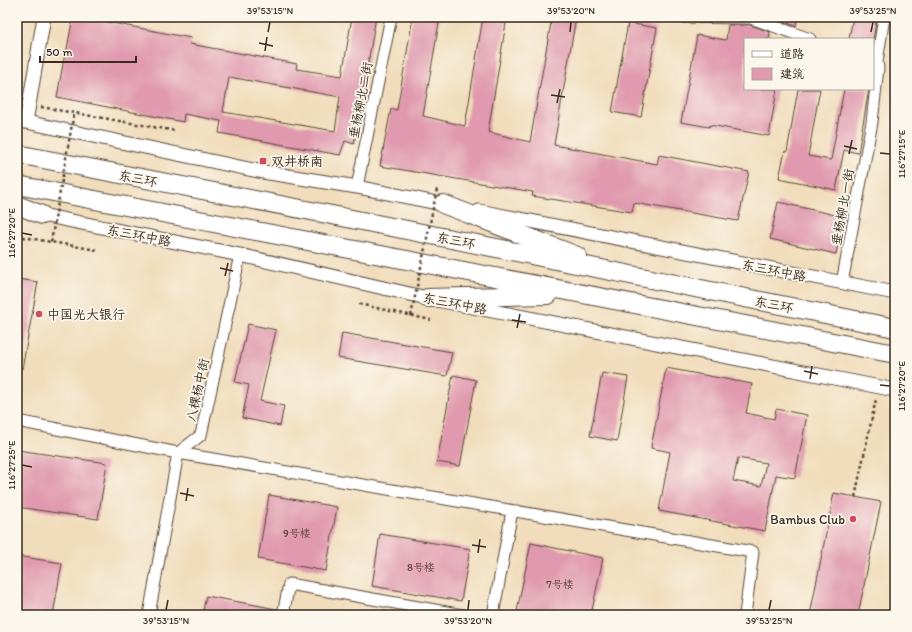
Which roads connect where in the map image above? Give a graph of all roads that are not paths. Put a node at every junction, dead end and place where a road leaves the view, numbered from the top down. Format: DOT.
graph roads {
  1 [pos="44,17"];
  2 [pos="391,17"];
  3 [pos="683,17"];
  4 [pos="884,17"];
  5 [pos="807,38"];
  6 [pos="875,61"];
  7 [pos="22,121"];
  8 [pos="17,154"];
  9 [pos="17,185"];
  10 [pos="357,187"];
  11 [pos="440,197"];
  12 [pos="17,205"];
  13 [pos="17,213"];
  14 [pos="42,215"];
  15 [pos="240,255"];
  16 [pos="624,274"];
  17 [pos="842,283"];
  18 [pos="895,293"];
  19 [pos="582,294"];
  20 [pos="427,298"];
  21 [pos="895,328"];
  22 [pos="895,354"];
  23 [pos="895,390"];
  24 [pos="17,422"];
  25 [pos="178,454"];
  26 [pos="512,511"];
  27 [pos="149,615"];
  28 [pos="283,615"];
  29 [pos="463,615"];
  30 [pos="493,615"];
  31 [pos="745,615"];
  1 -- 7 [label="street"];
  2 -- 10 [label="street, 垂杨柳北二街"];
  3 -- 5 [label="street"];
  4 -- 6 [label="street, 垂杨柳北一街"];
  6 -- 17 [label="street, 垂杨柳北一街"];
  7 -- 10 [label="street, 东三环中路"];
  8 -- 16 [label="highway, 东三环"];
  9 -- 19 [label="highway, 东三环"];
  10 -- 11 [label="street, 东三环中路"];
  11 -- 16 [label="highway"];
  11 -- 17 [label="street, 东三环中路"];
  12 -- 14 [label="highway"];
  13 -- 14 [label="street, 东三环中路"];
  14 -- 15 [label="street, 东三环中路"];
  15 -- 20 [label="street, 东三环中路"];
  15 -- 25 [label="street, 八棵杨中街"];
  16 -- 21 [label="highway, 东三环"];
  17 -- 18 [label="street, 东三环中路"];
  19 -- 20 [label="highway"];
  19 -- 22 [label="highway, 东三环"];
  20 -- 23 [label="street, 东三环中路"];
  24 -- 25 [label="street"];
  25 -- 26 [label="street"];
  25 -- 27 [label="street"];
  26 -- 30 [label="street"];
  26 -- 31 [label="street"];
  28 -- 29 [label="street"];
}
